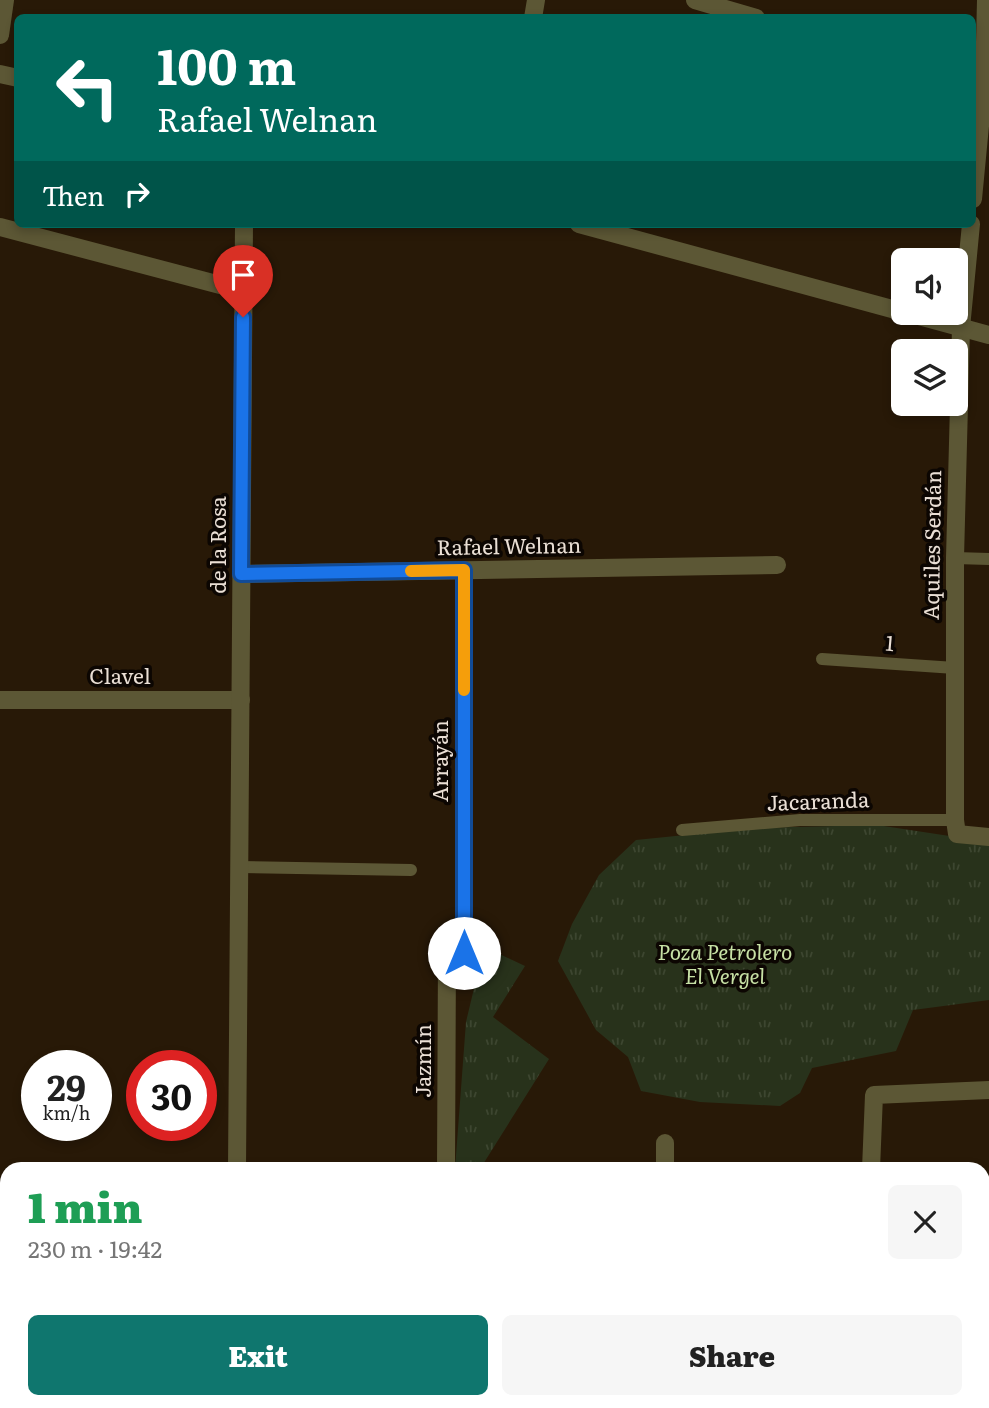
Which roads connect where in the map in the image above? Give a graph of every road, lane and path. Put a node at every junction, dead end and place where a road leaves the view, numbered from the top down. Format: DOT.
graph roads {
  1 [pos="5,0"];
  2 [pos="695,0"];
  3 [pos="986,0"];
  4 [pos="742,14"];
  5 [pos="0,34"];
  6 [pos="982,83"];
  7 [pos="976,160"];
  8 [pos="0,227"];
  9 [pos="244,228"];
  10 [pos="594,228"];
  11 [pos="971,228"];
  12 [pos="243,291"];
  13 [pos="891,309"];
  14 [pos="950,325"];
  15 [pos="961,328"];
  16 [pos="989,335"];
  17 [pos="955,558"];
  18 [pos="989,559"];
  19 [pos="777,565"];
  20 [pos="464,570"];
  21 [pos="241,574"];
  22 [pos="822,659"];
  23 [pos="955,668"];
  24 [pos="0,700"];
  25 [pos="240,700"];
  26 [pos="956,820"];
  27 [pos="682,830"];
  28 [pos="989,837"];
  29 [pos="239,867"];
  30 [pos="411,870"];
  31 [pos="455,953"];
  32 [pos="989,1090"];
  33 [pos="665,1143"];
  34 [pos="237,1162"];
  35 [pos="446,1162"];
  36 [pos="666,1162"];
  37 [pos="871,1162"];
  1 -- 5 [label="street"];
  2 -- 4 [label="street"];
  3 -- 6 [label="street"];
  6 -- 7 [label="street"];
  8 -- 12 [label="street"];
  9 -- 12 [label="street, de la Rosa"];
  10 -- 13 [label="street"];
  11 -- 15 [label="street, Aquiles Serdán"];
  12 -- 21 [label="street, de la Rosa"];
  14 -- 15 [label="street"];
  15 -- 16 [label="street"];
  15 -- 17 [label="street, Aquiles Serdán"];
  17 -- 18 [label="lane"];
  17 -- 23 [label="street, Aquiles Serdán"];
  19 -- 20 [label="street, Rafael Welnan"];
  20 -- 21 [label="street, Rafael Welnan"];
  20 -- 31 [label="street, Arrayán"];
  21 -- 25 [label="street, de la Rosa"];
  22 -- 23 [label="lane, 1"];
  23 -- 26 [label="street, Aquiles Serdán"];
  24 -- 25 [label="street, Clavel"];
  25 -- 29 [label="street, de la Rosa"];
  26 -- 27 [label="lane, Jacaranda"];
  26 -- 28 [label="street"];
  29 -- 30 [label="lane"];
  29 -- 34 [label="street, de la Rosa"];
  31 -- 35 [label="street, Jazmín"];
  32 -- 37 [label="street"];
  33 -- 36 [label="street"];
}
